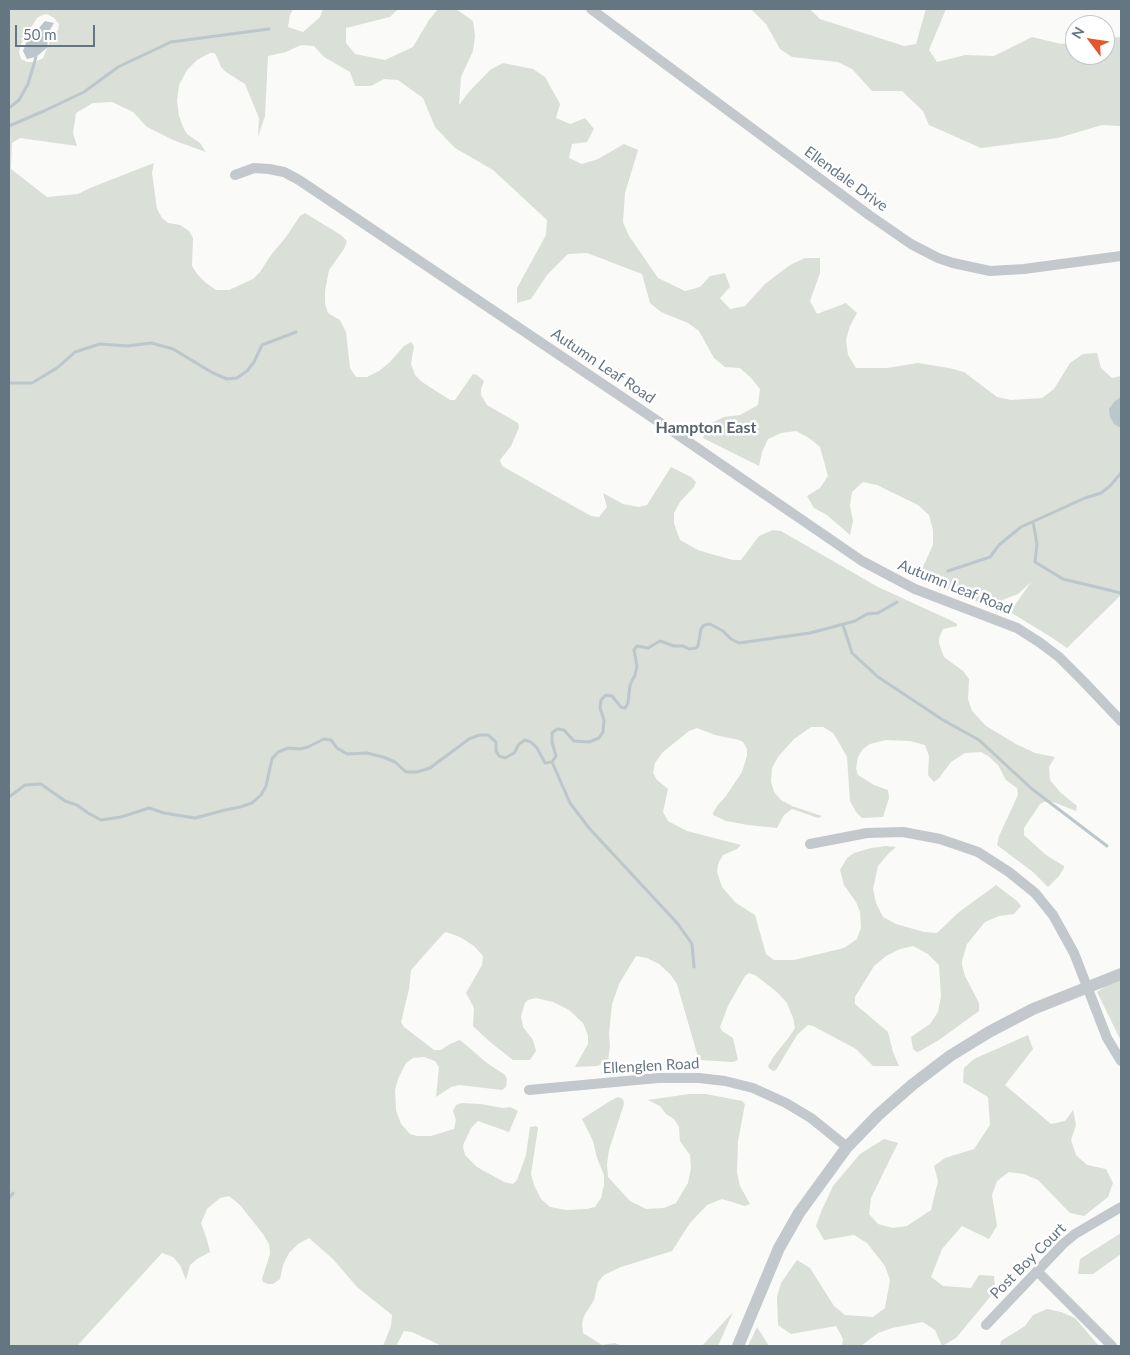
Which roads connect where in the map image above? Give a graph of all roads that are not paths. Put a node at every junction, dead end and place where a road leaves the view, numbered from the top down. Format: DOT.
graph roads {
  1 [pos="591,9"];
  2 [pos="236,175"];
  3 [pos="1121,256"];
  4 [pos="1121,721"];
  5 [pos="810,844"];
  6 [pos="1121,974"];
  7 [pos="1088,987"];
  8 [pos="1121,1061"];
  9 [pos="529,1090"];
  10 [pos="847,1147"];
  11 [pos="1121,1207"];
  12 [pos="1037,1271"];
  13 [pos="986,1325"];
  14 [pos="738,1346"];
  15 [pos="1112,1346"];
  1 -- 3 [label="street, Ellendale Drive"];
  2 -- 4 [label="street, Autumn Leaf Road"];
  5 -- 7 [label="street"];
  6 -- 7 [label="street"];
  7 -- 8 [label="street"];
  7 -- 10 [label="street"];
  9 -- 10 [label="street, Ellenglen Road"];
  10 -- 14 [label="street"];
  11 -- 12 [label="street, Post Boy Court"];
  12 -- 13 [label="street, Post Boy Court"];
  12 -- 15 [label="street"];
}
